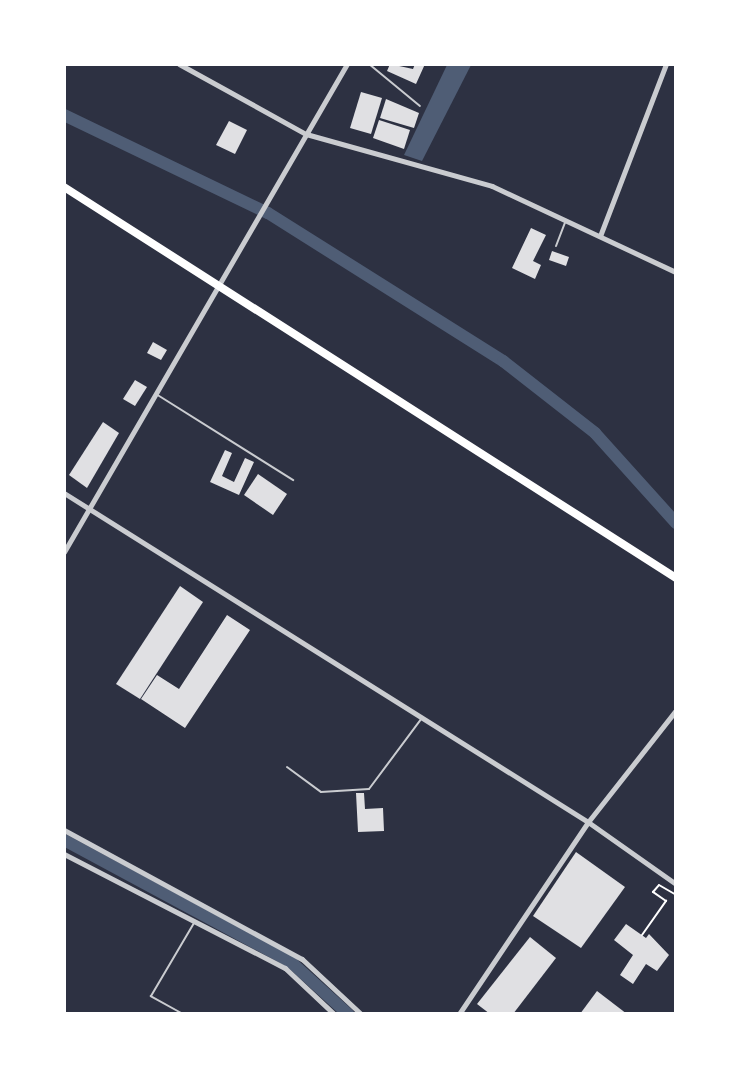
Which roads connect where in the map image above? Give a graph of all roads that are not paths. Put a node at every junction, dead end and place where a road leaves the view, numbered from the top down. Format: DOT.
graph roads {
  1 [pos="179,64"];
  2 [pos="347,64"];
  3 [pos="369,64"];
  4 [pos="666,64"];
  5 [pos="420,105"];
  6 [pos="306,134"];
  7 [pos="64,188"];
  8 [pos="566,220"];
  9 [pos="600,236"];
  10 [pos="556,246"];
  11 [pos="675,272"];
  12 [pos="220,286"];
  13 [pos="156,394"];
  14 [pos="292,480"];
  15 [pos="64,493"];
  16 [pos="92,507"];
  17 [pos="64,552"];
  18 [pos="675,578"];
  19 [pos="675,710"];
  20 [pos="422,718"];
  21 [pos="287,768"];
  22 [pos="588,822"];
  23 [pos="64,830"];
  24 [pos="64,854"];
  25 [pos="675,884"];
  26 [pos="196,921"];
  27 [pos="183,1014"];
  28 [pos="334,1014"];
  29 [pos="361,1014"];
  30 [pos="459,1014"];
  1 -- 6 [label="street"];
  2 -- 6 [label="street"];
  3 -- 5 [label="lane"];
  4 -- 9 [label="street"];
  6 -- 8 [label="street"];
  6 -- 12 [label="street"];
  7 -- 12 [label="main road"];
  8 -- 9 [label="street"];
  8 -- 10 [label="lane"];
  9 -- 11 [label="street"];
  12 -- 13 [label="street"];
  12 -- 18 [label="main road"];
  13 -- 14 [label="lane"];
  13 -- 16 [label="street"];
  15 -- 16 [label="street"];
  16 -- 17 [label="street"];
  16 -- 20 [label="street"];
  19 -- 22 [label="street"];
  20 -- 21 [label="lane"];
  20 -- 22 [label="street"];
  22 -- 25 [label="street"];
  22 -- 30 [label="street"];
  23 -- 29 [label="street"];
  24 -- 26 [label="street"];
  26 -- 27 [label="lane"];
  26 -- 28 [label="street"];
}
